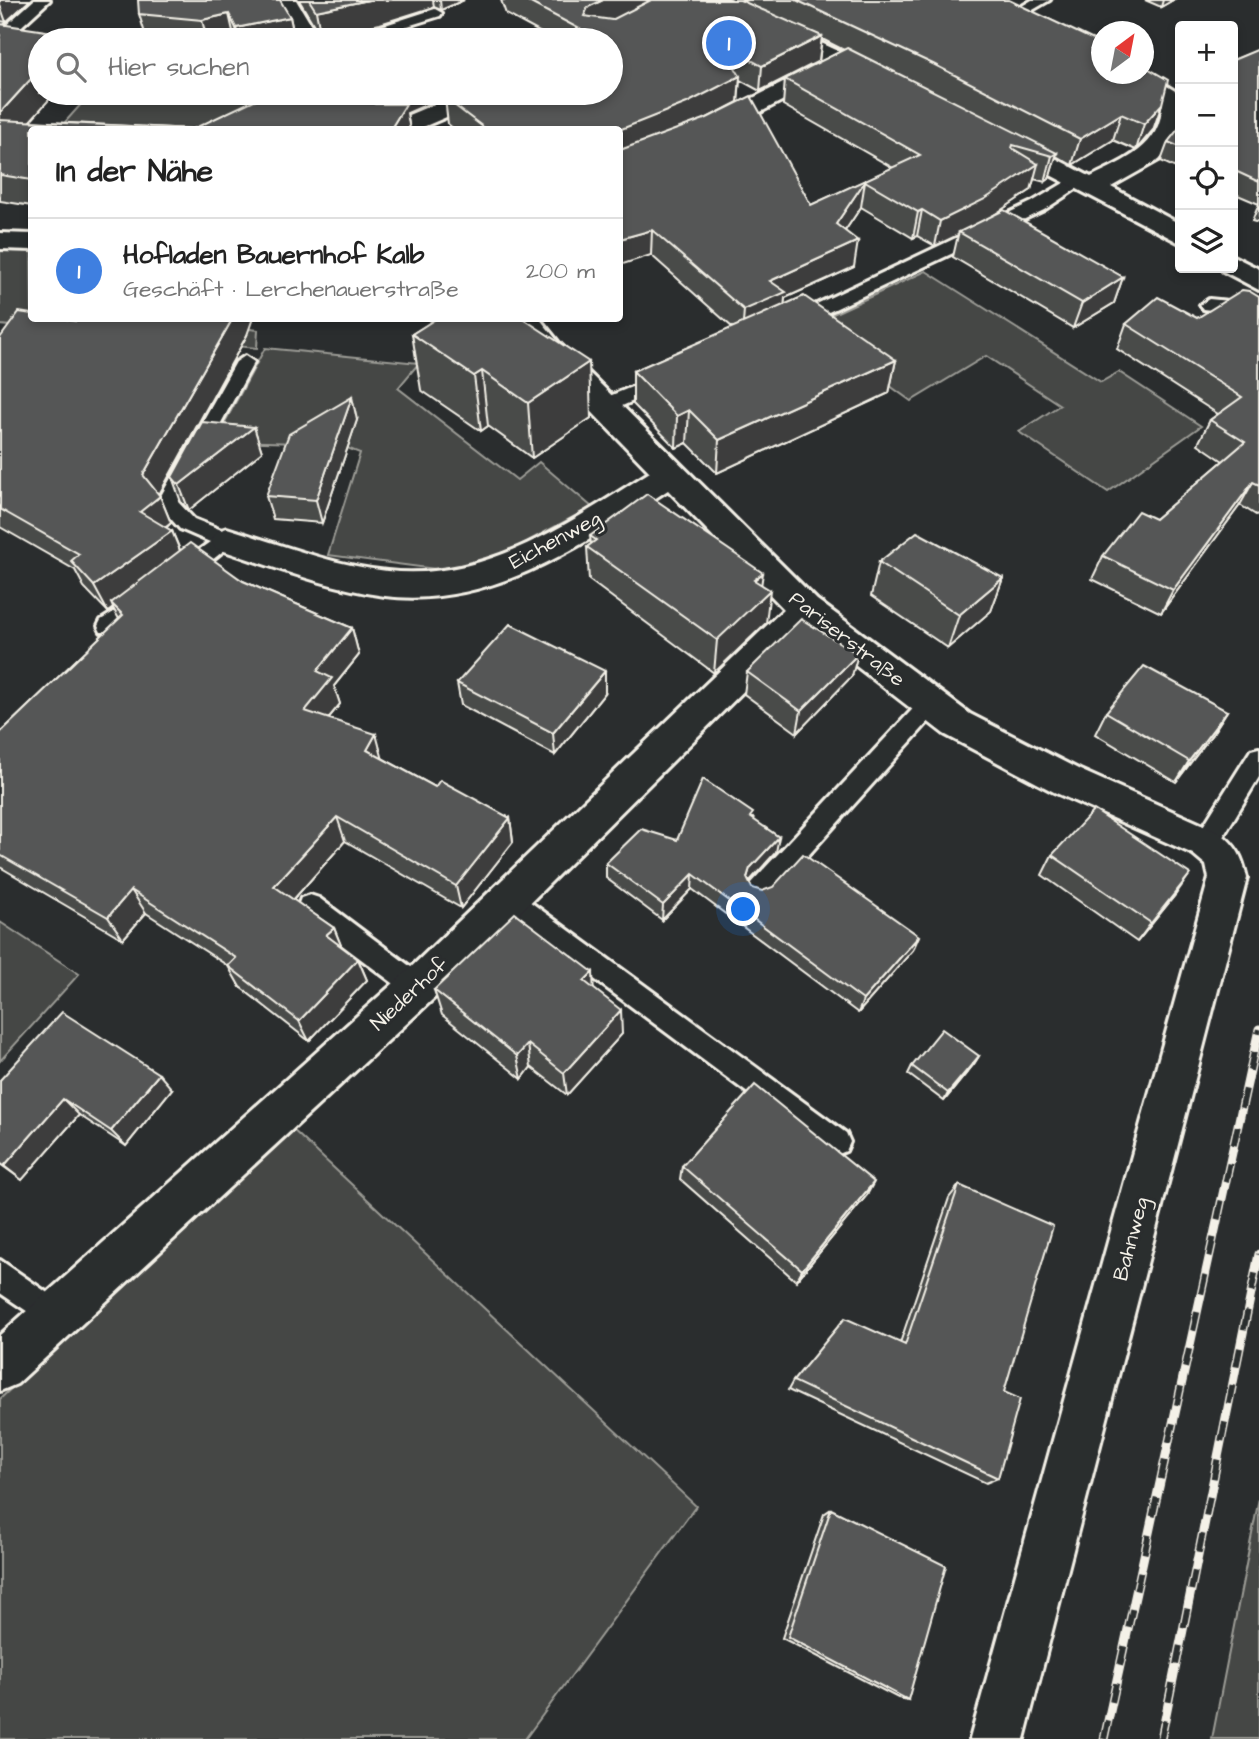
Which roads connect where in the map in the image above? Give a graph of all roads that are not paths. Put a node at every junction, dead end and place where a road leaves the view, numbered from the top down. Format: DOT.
graph roads {
  1 [pos="43,0"];
  2 [pos="285,0"];
  3 [pos="707,0"];
  4 [pos="1043,0"];
  5 [pos="1004,10"];
  6 [pos="435,13"];
  7 [pos="1036,26"];
  8 [pos="301,28"];
  9 [pos="386,28"];
  10 [pos="4,31"];
  11 [pos="28,36"];
  12 [pos="842,62"];
  13 [pos="1146,84"];
  14 [pos="893,86"];
  15 [pos="447,105"];
  16 [pos="391,124"];
  17 [pos="979,128"];
  18 [pos="623,165"];
  19 [pos="1086,183"];
  20 [pos="1175,232"];
  21 [pos="0,241"];
  22 [pos="28,242"];
  23 [pos="1238,268"];
  24 [pos="1259,281"];
  25 [pos="1209,305"];
  26 [pos="1259,310"];
  27 [pos="527,322"];
  28 [pos="777,330"];
  29 [pos="245,362"];
  30 [pos="678,373"];
  31 [pos="604,406"];
  32 [pos="670,474"];
  33 [pos="227,540"];
  34 [pos="805,609"];
  35 [pos="109,626"];
  36 [pos="931,704"];
  37 [pos="1259,757"];
  38 [pos="1206,843"];
  39 [pos="759,892"];
  40 [pos="509,901"];
  41 [pos="310,906"];
  42 [pos="418,986"];
  43 [pos="836,1142"];
  44 [pos="0,1275"];
  45 [pos="55,1315"];
  46 [pos="0,1367"];
  47 [pos="997,1739"];
  1 -- 10 [label="lane"];
  2 -- 8 [label="street"];
  3 -- 12 [label="street"];
  4 -- 5 [label="lane"];
  5 -- 7 [label="street"];
  6 -- 9 [label="lane"];
  10 -- 11 [label="street"];
  12 -- 14 [label="street"];
  12 -- 18 [label="street"];
  13 -- 19 [label="street"];
  15 -- 16 [label="street"];
  17 -- 19 [label="street"];
  19 -- 20 [label="street"];
  19 -- 28 [label="lane"];
  21 -- 22 [label="street"];
  23 -- 24 [label="street"];
  25 -- 26 [label="lane"];
  27 -- 31 [label="street, Pariserstraße"];
  29 -- 33 [label="lane"];
  30 -- 31 [label="lane"];
  31 -- 32 [label="street, Pariserstraße"];
  32 -- 33 [label="street, Eichenweg"];
  32 -- 34 [label="street, Pariserstraße"];
  33 -- 35 [label="lane"];
  34 -- 36 [label="street, Pariserstraße"];
  34 -- 40 [label="street, Niederhof"];
  36 -- 38 [label="street, Pariserstraße"];
  36 -- 39 [label="lane"];
  37 -- 38 [label="lane"];
  38 -- 47 [label="street, Bahnweg"];
  40 -- 42 [label="street, Niederhof"];
  40 -- 43 [label="lane"];
  41 -- 42 [label="lane"];
  42 -- 45 [label="street, Niederhof"];
  44 -- 45 [label="lane"];
  45 -- 46 [label="street, Niederhof"];
}
